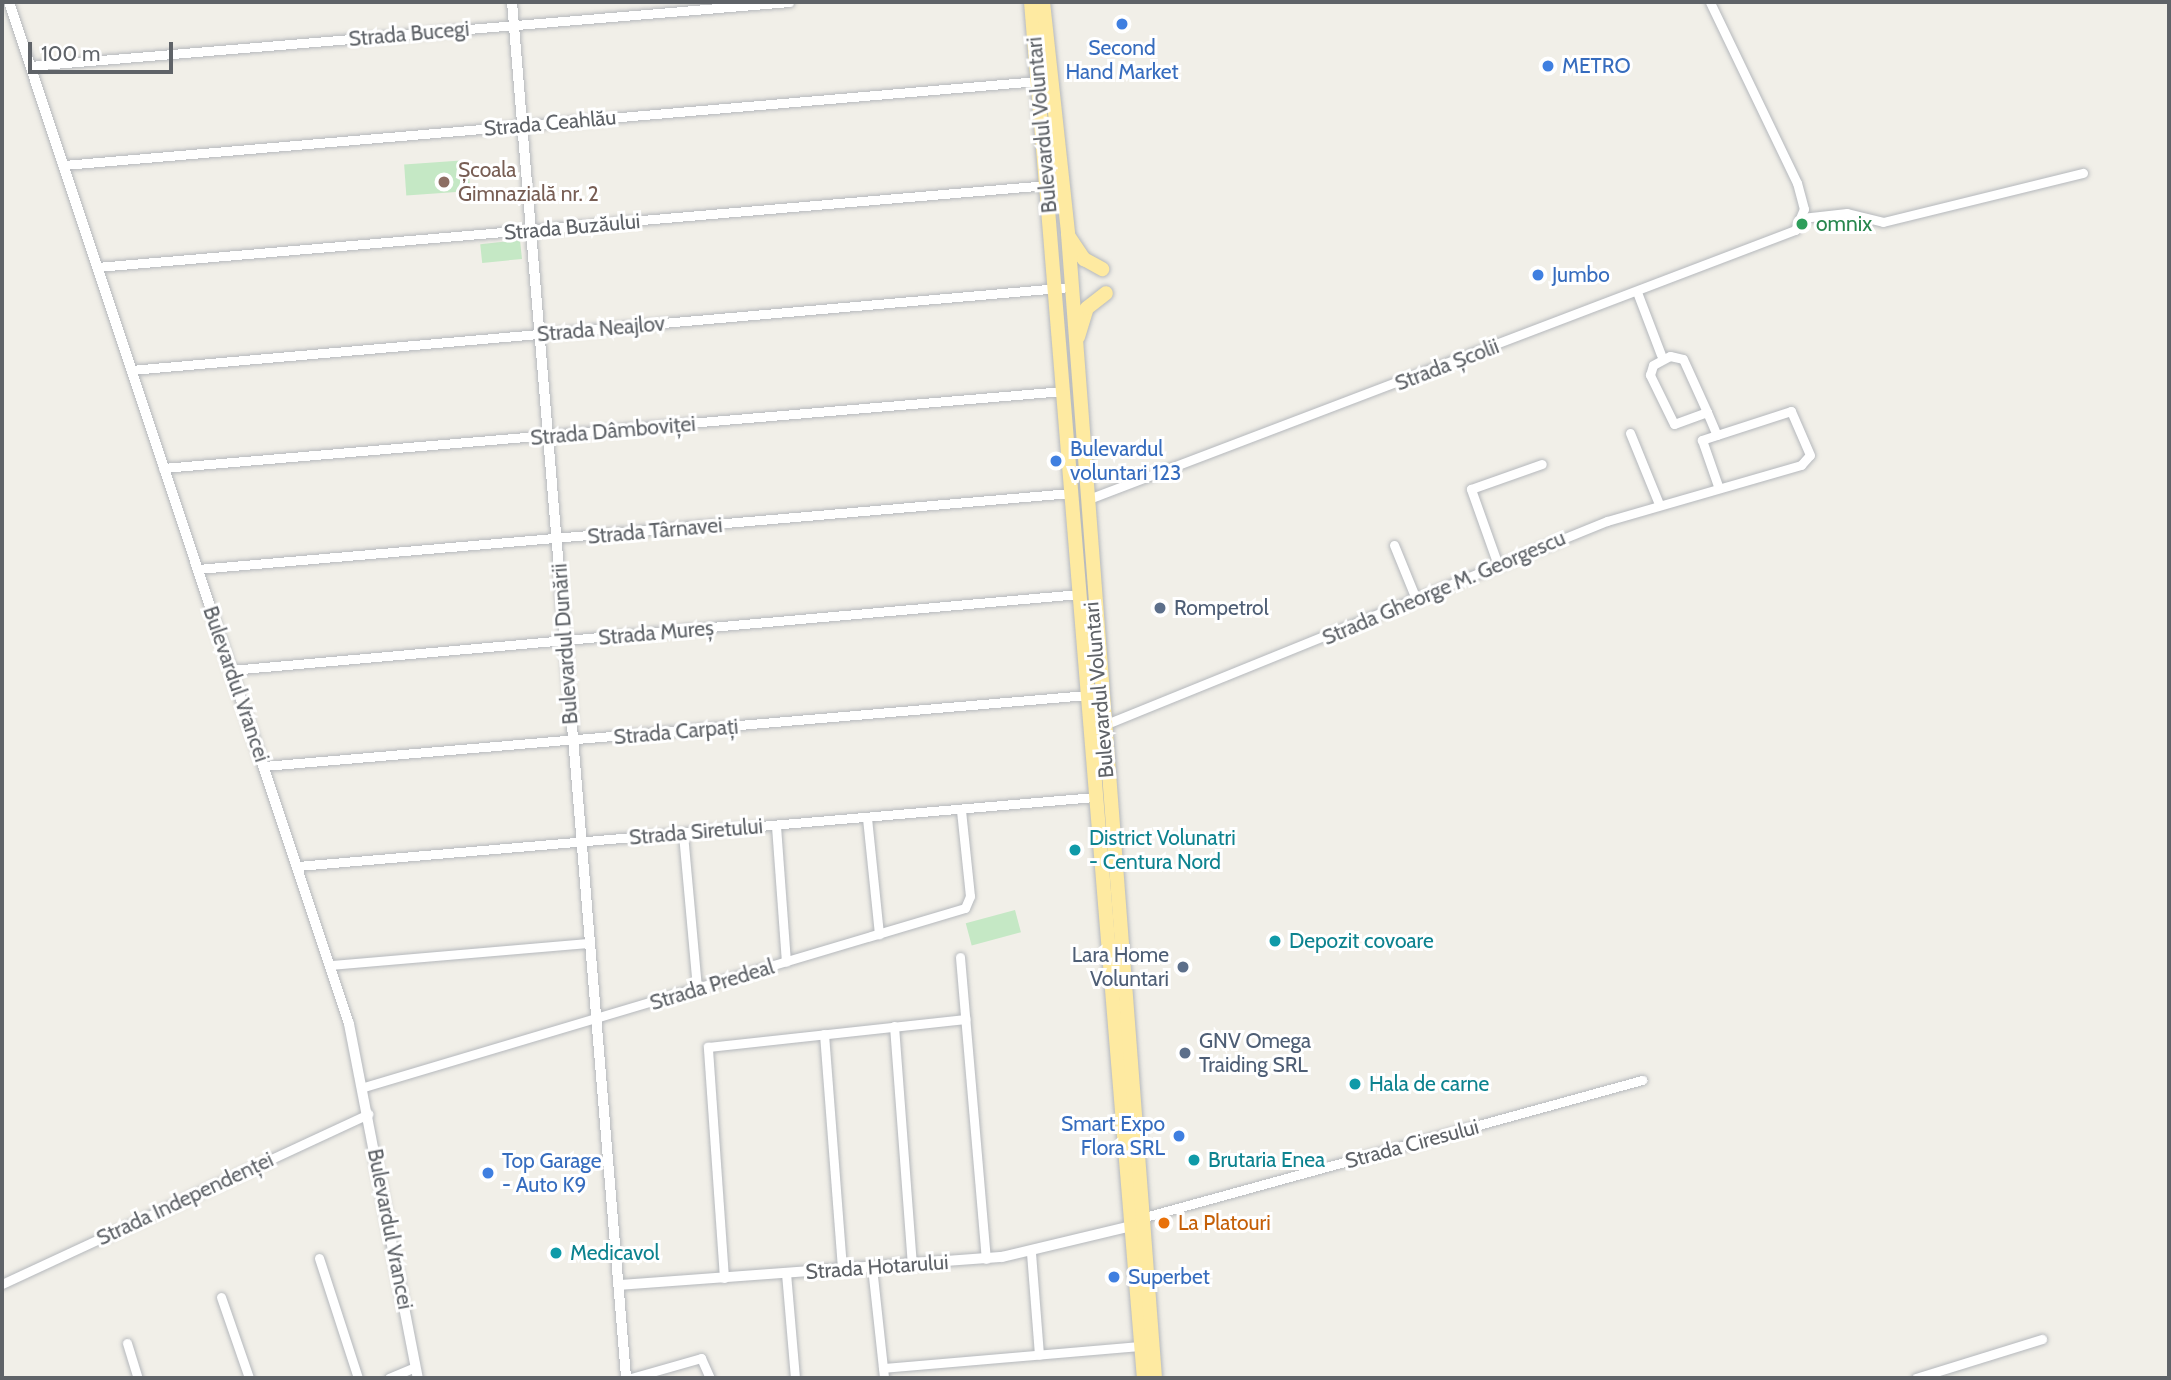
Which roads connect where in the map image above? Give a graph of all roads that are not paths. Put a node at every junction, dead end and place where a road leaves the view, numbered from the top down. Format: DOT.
graph roads {
  1 [pos="9,2"];
  2 [pos="512,2"];
  3 [pos="789,2"];
  4 [pos="1031,2"];
  5 [pos="1043,2"];
  6 [pos="1710,2"];
  7 [pos="514,26"];
  8 [pos="30,66"];
  9 [pos="1037,81"];
  10 [pos="522,125"];
  11 [pos="64,165"];
  12 [pos="2083,173"];
  13 [pos="1046,185"];
  14 [pos="1802,218"];
  15 [pos="531,231"];
  16 [pos="1068,234"];
  17 [pos="97,267"];
  18 [pos="1102,269"];
  19 [pos="1064,288"];
  20 [pos="1637,292"];
  21 [pos="1106,293"];
  22 [pos="540,335"];
  23 [pos="1075,348"];
  24 [pos="1661,355"];
  25 [pos="131,370"];
  26 [pos="1063,391"];
  27 [pos="1707,412"];
  28 [pos="1630,433"];
  29 [pos="1717,435"];
  30 [pos="548,437"];
  31 [pos="1542,464"];
  32 [pos="163,468"];
  33 [pos="1718,486"];
  34 [pos="1070,493"];
  35 [pos="1084,501"];
  36 [pos="1659,504"];
  37 [pos="557,541"];
  38 [pos="1394,545"];
  39 [pos="1498,565"];
  40 [pos="198,569"];
  41 [pos="1080,594"];
  42 [pos="1416,599"];
  43 [pos="564,642"];
  44 [pos="232,670"];
  45 [pos="1087,695"];
  46 [pos="1102,725"];
  47 [pos="572,741"];
  48 [pos="264,765"];
  49 [pos="1094,797"];
  50 [pos="961,811"];
  51 [pos="867,818"];
  52 [pos="776,826"];
  53 [pos="683,834"];
  54 [pos="579,842"];
  55 [pos="298,866"];
  56 [pos="879,934"];
  57 [pos="589,943"];
  58 [pos="960,957"];
  59 [pos="786,962"];
  60 [pos="331,965"];
  61 [pos="697,989"];
  62 [pos="965,1018"];
  63 [pos="596,1020"];
  64 [pos="894,1026"];
  65 [pos="824,1034"];
  66 [pos="1642,1080"];
  67 [pos="364,1087"];
  68 [pos="369,1114"];
  69 [pos="1136,1222"];
  70 [pos="1031,1253"];
  71 [pos="319,1258"];
  72 [pos="986,1258"];
  73 [pos="912,1264"];
  74 [pos="872,1267"];
  75 [pos="842,1269"];
  76 [pos="786,1273"];
  77 [pos="724,1278"];
  78 [pos="2,1284"];
  79 [pos="619,1285"];
  80 [pos="221,1297"];
  81 [pos="2042,1339"];
  82 [pos="127,1343"];
  83 [pos="1141,1346"];
  84 [pos="1039,1355"];
  85 [pos="417,1373"];
  86 [pos="883,1373"];
  87 [pos="138,1378"];
  88 [pos="248,1378"];
  89 [pos="358,1378"];
  90 [pos="390,1378"];
  91 [pos="626,1378"];
  92 [pos="631,1378"];
  93 [pos="710,1378"];
  94 [pos="795,1378"];
  95 [pos="1144,1378"];
  96 [pos="1155,1378"];
  97 [pos="1916,1378"];
  1 -- 8 [label="street, Bulevardul Vrancei"];
  2 -- 7 [label="street, Bulevardul Dunării"];
  3 -- 7 [label="street, Strada Bucegi"];
  4 -- 9 [label="highway, Bulevardul Voluntari"];
  5 -- 16 [label="highway, Bulevardul Voluntari"];
  6 -- 14 [label="street"];
  7 -- 8 [label="street, Strada Bucegi"];
  7 -- 10 [label="street, Bulevardul Dunării"];
  8 -- 11 [label="street, Bulevardul Vrancei"];
  9 -- 10 [label="street, Strada Ceahlău"];
  9 -- 13 [label="highway, Bulevardul Voluntari"];
  10 -- 11 [label="street, Strada Ceahlău"];
  10 -- 15 [label="street, Bulevardul Dunării"];
  11 -- 17 [label="street, Bulevardul Vrancei"];
  12 -- 14 [label="street"];
  13 -- 15 [label="street, Strada Buzăului"];
  13 -- 19 [label="highway, Bulevardul Voluntari"];
  14 -- 20 [label="street, Strada Școlii"];
  15 -- 17 [label="street, Strada Buzăului"];
  15 -- 22 [label="street, Bulevardul Dunării"];
  16 -- 18 [label="highway"];
  16 -- 19 [label="highway, Bulevardul Voluntari"];
  17 -- 25 [label="street, Bulevardul Vrancei"];
  19 -- 22 [label="street, Strada Neajlov"];
  19 -- 23 [label="highway, Bulevardul Voluntari"];
  19 -- 26 [label="highway, Bulevardul Voluntari"];
  20 -- 24 [label="street"];
  20 -- 35 [label="street, Strada Școlii"];
  21 -- 23 [label="highway"];
  22 -- 25 [label="street, Strada Neajlov"];
  22 -- 30 [label="street, Bulevardul Dunării"];
  23 -- 35 [label="highway, Bulevardul Voluntari"];
  25 -- 32 [label="street, Bulevardul Vrancei"];
  26 -- 30 [label="street, Strada Dâmboviței"];
  26 -- 34 [label="highway, Bulevardul Voluntari"];
  27 -- 27 [label="street"];
  27 -- 29 [label="street"];
  28 -- 36 [label="street"];
  29 -- 33 [label="street"];
  29 -- 33 [label="street, Strada Gheorge M. Georgescu"];
  30 -- 32 [label="street, Strada Dâmboviței"];
  30 -- 37 [label="street, Bulevardul Dunării"];
  31 -- 39 [label="street"];
  32 -- 40 [label="street, Bulevardul Vrancei"];
  33 -- 36 [label="street, Strada Gheorge M. Georgescu"];
  34 -- 37 [label="street, Strada Târnavei"];
  34 -- 41 [label="highway, Bulevardul Voluntari"];
  35 -- 46 [label="highway, Bulevardul Voluntari"];
  36 -- 39 [label="street, Strada Gheorge M. Georgescu"];
  37 -- 40 [label="street, Strada Târnavei"];
  37 -- 43 [label="street, Bulevardul Dunării"];
  38 -- 42 [label="street"];
  39 -- 42 [label="street, Strada Gheorge M. Georgescu"];
  40 -- 44 [label="street, Bulevardul Vrancei"];
  41 -- 43 [label="street, Strada Mureș"];
  41 -- 45 [label="highway, Bulevardul Voluntari"];
  42 -- 46 [label="street, Strada Gheorge M. Georgescu"];
  43 -- 44 [label="street, Strada Mureș"];
  43 -- 47 [label="street, Bulevardul Dunării"];
  44 -- 48 [label="street, Bulevardul Vrancei"];
  45 -- 47 [label="street, Strada Carpați"];
  45 -- 49 [label="highway, Bulevardul Voluntari"];
  46 -- 69 [label="highway, Bulevardul Voluntari"];
  47 -- 48 [label="street, Strada Carpați"];
  47 -- 54 [label="street, Bulevardul Dunării"];
  48 -- 55 [label="street, Bulevardul Vrancei"];
  49 -- 50 [label="street, Strada Siretului"];
  49 -- 69 [label="highway, Bulevardul Voluntari"];
  50 -- 51 [label="street, Strada Siretului"];
  50 -- 56 [label="street, Strada Predeal"];
  51 -- 52 [label="street, Strada Siretului"];
  51 -- 56 [label="street"];
  52 -- 53 [label="street, Strada Siretului"];
  52 -- 59 [label="street"];
  53 -- 54 [label="street, Strada Siretului"];
  53 -- 61 [label="street"];
  54 -- 55 [label="street, Strada Siretului"];
  54 -- 57 [label="street, Bulevardul Dunării"];
  55 -- 60 [label="street, Bulevardul Vrancei"];
  56 -- 59 [label="street, Strada Predeal"];
  57 -- 60 [label="street"];
  57 -- 63 [label="street, Bulevardul Dunării"];
  58 -- 62 [label="street"];
  59 -- 61 [label="street, Strada Predeal"];
  60 -- 67 [label="street, Bulevardul Vrancei"];
  61 -- 63 [label="street, Strada Predeal"];
  62 -- 64 [label="street"];
  62 -- 72 [label="street"];
  63 -- 67 [label="street, Strada Predeal"];
  63 -- 79 [label="street, Bulevardul Dunării"];
  64 -- 65 [label="street"];
  64 -- 73 [label="street"];
  65 -- 75 [label="street"];
  65 -- 77 [label="street"];
  66 -- 69 [label="street, Strada Ciresului"];
  67 -- 68 [label="street, Bulevardul Vrancei"];
  68 -- 78 [label="street, Strada Independenței"];
  68 -- 85 [label="street, Bulevardul Vrancei"];
  69 -- 70 [label="street, Strada Hotarului"];
  69 -- 83 [label="highway, Bulevardul Voluntari"];
  69 -- 96 [label="highway, Bulevardul Voluntari"];
  70 -- 72 [label="street, Strada Hotarului"];
  70 -- 84 [label="street"];
  71 -- 89 [label="street"];
  72 -- 73 [label="street, Strada Hotarului"];
  73 -- 74 [label="street, Strada Hotarului"];
  74 -- 75 [label="street, Strada Hotarului"];
  74 -- 86 [label="street"];
  75 -- 76 [label="street, Strada Hotarului"];
  76 -- 77 [label="street, Strada Hotarului"];
  76 -- 94 [label="street"];
  77 -- 79 [label="street, Strada Hotarului"];
  79 -- 91 [label="street, Bulevardul Dunării"];
  80 -- 88 [label="street"];
  81 -- 97 [label="street"];
  82 -- 87 [label="street"];
  83 -- 84 [label="street"];
  83 -- 95 [label="highway, Bulevardul Voluntari"];
  84 -- 86 [label="street"];
  85 -- 90 [label="street"];
  92 -- 93 [label="street"];
}
